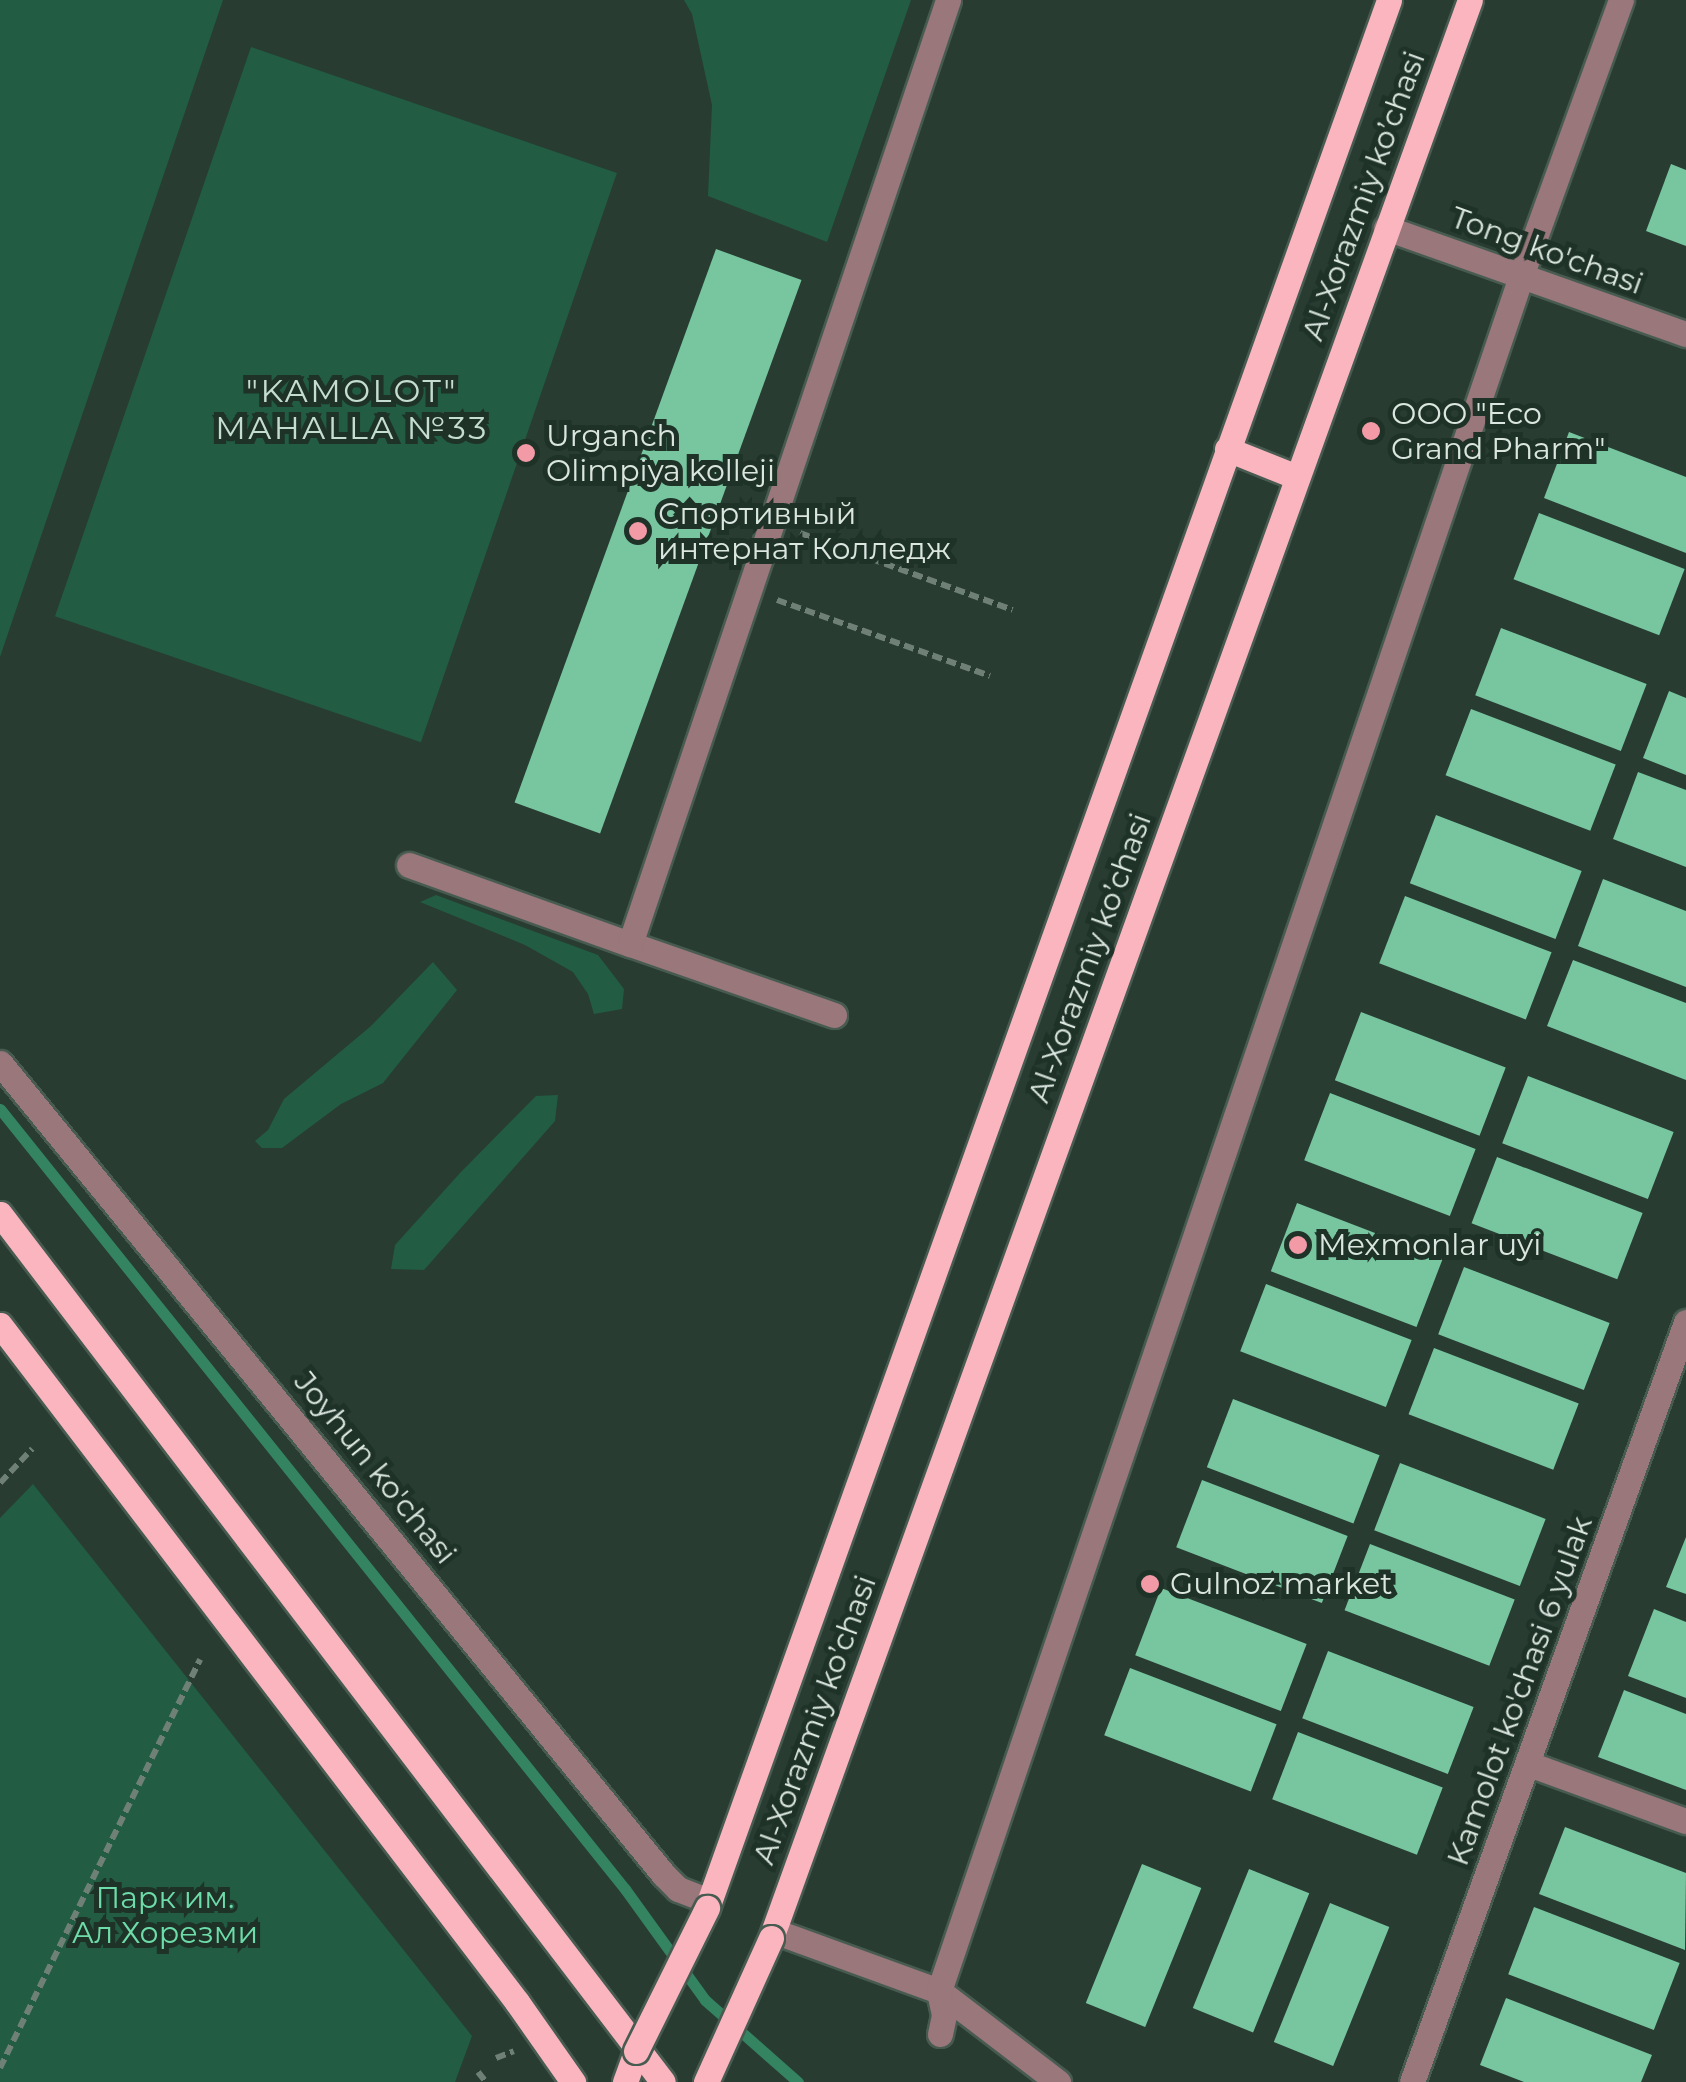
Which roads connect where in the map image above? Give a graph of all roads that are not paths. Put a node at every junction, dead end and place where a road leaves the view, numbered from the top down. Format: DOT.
graph roads {
  1 [pos="948,0"];
  2 [pos="1388,0"];
  3 [pos="1470,0"];
  4 [pos="1622,0"];
  5 [pos="1386,228"];
  6 [pos="1521,276"];
  7 [pos="1686,334"];
  8 [pos="1227,449"];
  9 [pos="1298,477"];
  10 [pos="409,865"];
  11 [pos="630,944"];
  12 [pos="834,1016"];
  13 [pos="0,1063"];
  14 [pos="0,1214"];
  15 [pos="1686,1322"];
  16 [pos="0,1325"];
  17 [pos="1529,1764"];
  18 [pos="1686,1821"];
  19 [pos="708,1904"];
  20 [pos="772,1934"];
  21 [pos="939,1991"];
  22 [pos="940,2034"];
  23 [pos="636,2051"];
  24 [pos="573,2082"];
  25 [pos="625,2082"];
  26 [pos="663,2082"];
  27 [pos="706,2082"];
  28 [pos="1058,2082"];
  29 [pos="1412,2082"];
  1 -- 11 [label="street"];
  2 -- 8 [label="main road, Al-Xorazmiy ko’chasi"];
  3 -- 5 [label="main road, Al-Xorazmiy ko’chasi"];
  4 -- 6 [label="street"];
  5 -- 6 [label="street, Tong ko'chasi"];
  5 -- 9 [label="main road, Al-Xorazmiy ko’chasi"];
  6 -- 7 [label="street, Tong ko'chasi"];
  6 -- 21 [label="street"];
  8 -- 9 [label="main road"];
  8 -- 19 [label="main road, Al-Xorazmiy ko’chasi"];
  9 -- 20 [label="main road, Al-Xorazmiy ko’chasi"];
  10 -- 11 [label="street"];
  11 -- 12 [label="street"];
  13 -- 19 [label="street, Joyhun ko'chasi"];
  14 -- 23 [label="main road"];
  15 -- 17 [label="street, Kamolot ko'chasi 6 yulak"];
  16 -- 24 [label="main road"];
  17 -- 18 [label="street"];
  17 -- 29 [label="street, Kamolot ko'chasi 6 yulak"];
  19 -- 23 [label="main road, Al-Xorazmiy ko’chasi, bridge"];
  20 -- 21 [label="street"];
  20 -- 27 [label="main road, Al-Xorazmiy ko’chasi, bridge"];
  21 -- 22 [label="street"];
  21 -- 28 [label="street"];
  23 -- 25 [label="main road, Al-Xorazmiy ko’chasi"];
  23 -- 26 [label="main road"];
}
